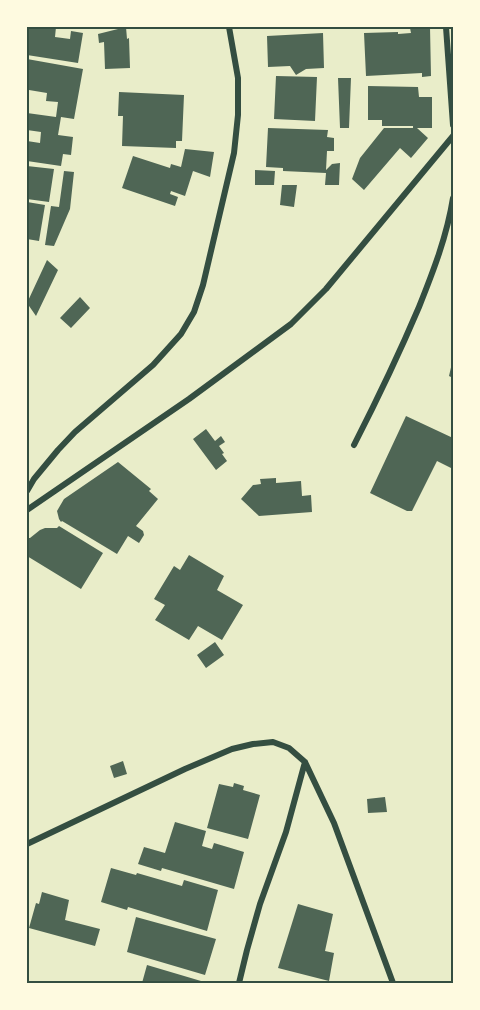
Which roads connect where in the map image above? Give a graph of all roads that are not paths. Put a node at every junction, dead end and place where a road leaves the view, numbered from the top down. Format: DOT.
graph roads {
  1 [pos="230,27"];
  2 [pos="446,27"];
  3 [pos="453,125"];
  4 [pos="453,136"];
  5 [pos="453,198"];
  6 [pos="354,445"];
  7 [pos="27,492"];
  8 [pos="27,510"];
  9 [pos="305,762"];
  10 [pos="27,844"];
  11 [pos="239,983"];
  12 [pos="393,983"];
  1 -- 7 [label="street"];
  2 -- 3 [label="street"];
  4 -- 8 [label="street"];
  5 -- 6 [label="street"];
  9 -- 10 [label="street"];
  9 -- 11 [label="street"];
  9 -- 12 [label="street"];
}
